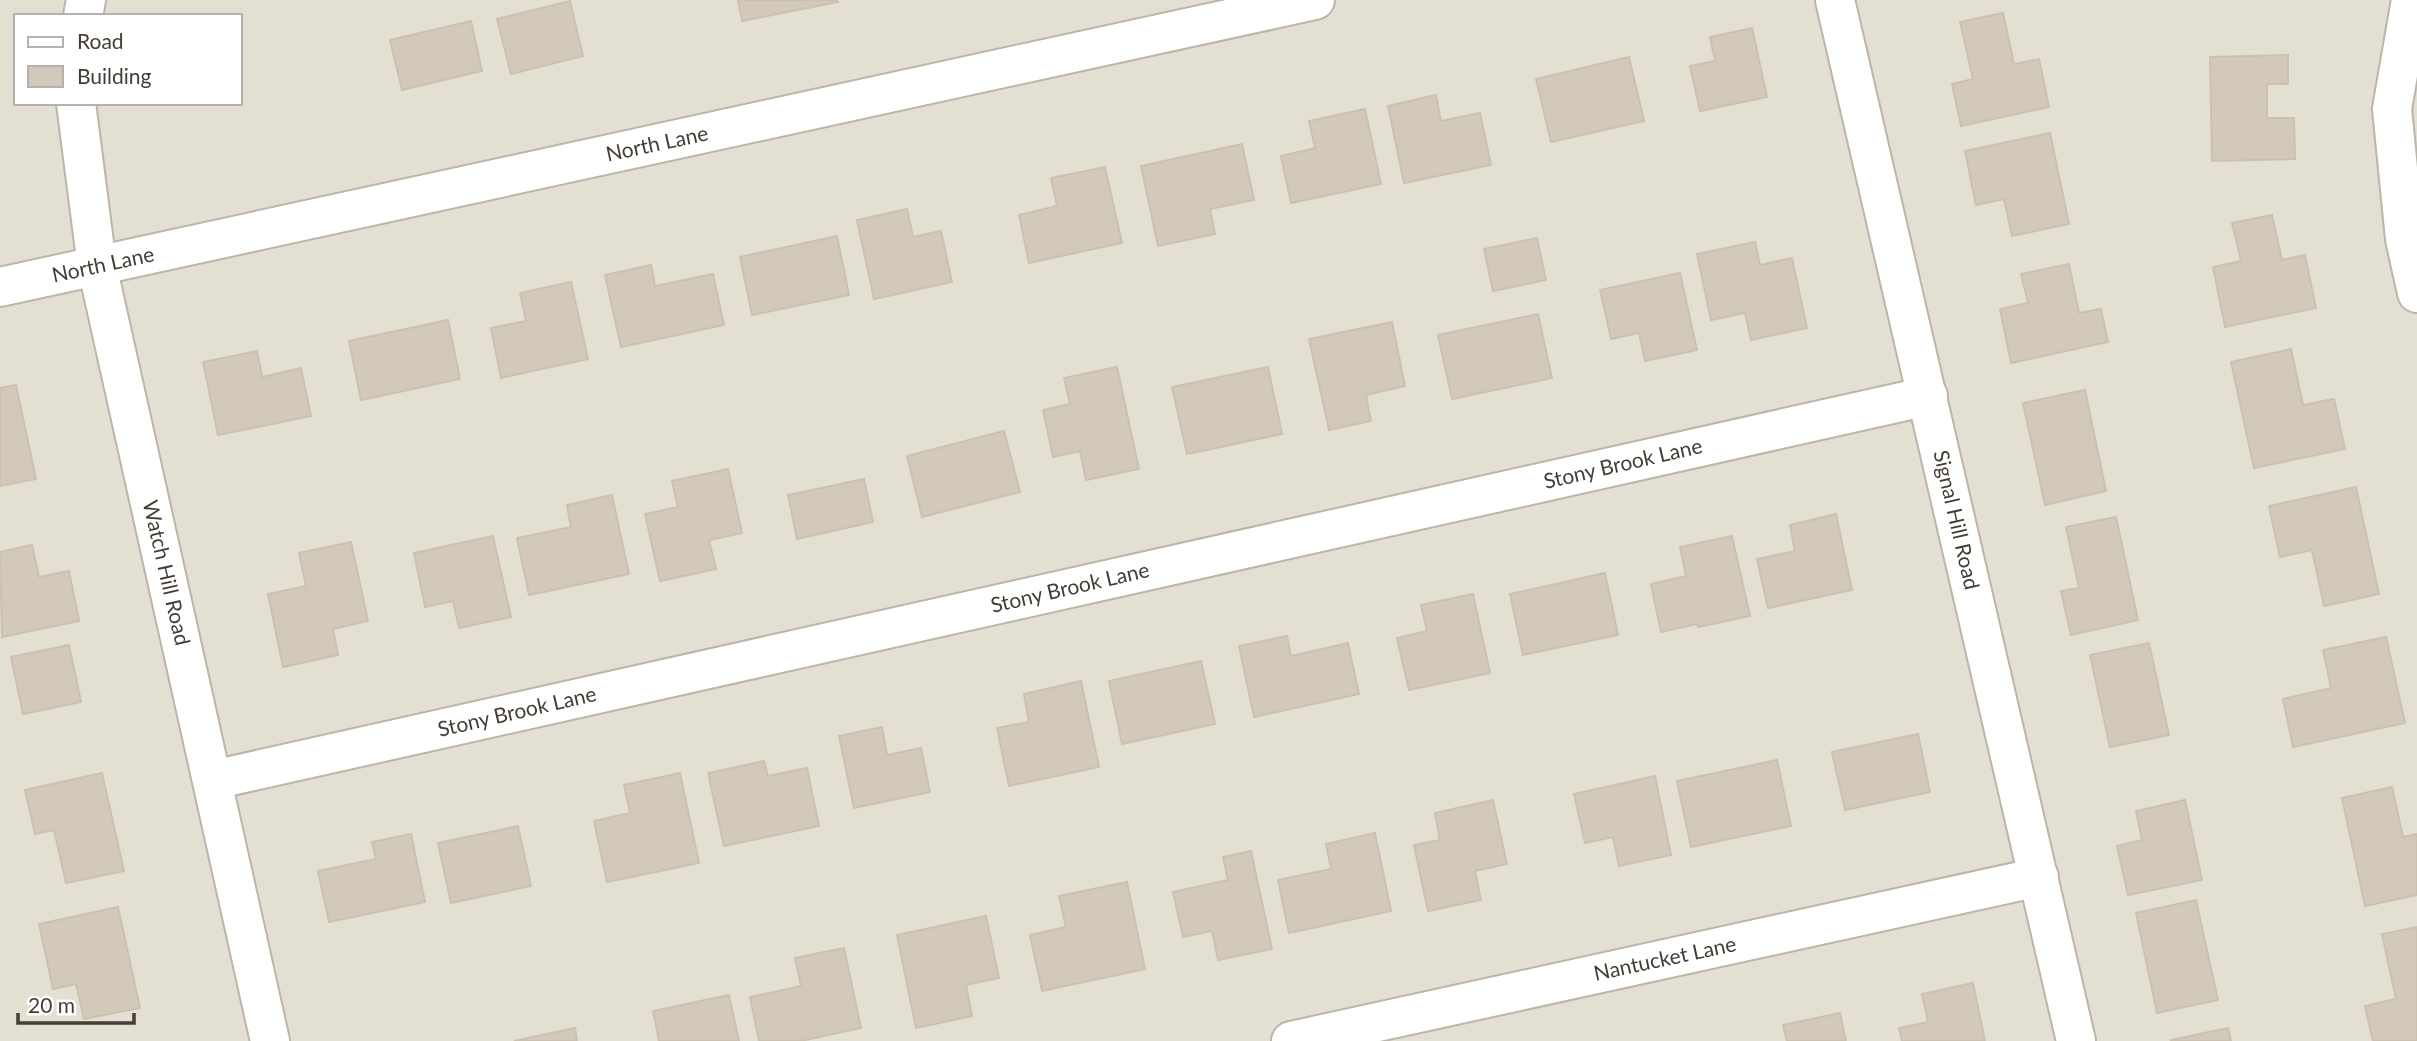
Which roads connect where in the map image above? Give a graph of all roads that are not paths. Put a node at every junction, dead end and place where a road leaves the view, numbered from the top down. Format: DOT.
graph roads {
  1 [pos="1315,0"];
  2 [pos="1835,0"];
  3 [pos="2411,0"];
  4 [pos="76,105"];
  5 [pos="97,266"];
  6 [pos="0,287"];
  7 [pos="2417,293"];
  8 [pos="1928,396"];
  9 [pos="213,780"];
  10 [pos="2039,877"];
  11 [pos="270,1041"];
  12 [pos="1291,1041"];
  13 [pos="2076,1041"];
  1 -- 5 [label="street, North Lane"];
  2 -- 8 [label="street, Signal Hill Road"];
  3 -- 7 [label="street"];
  4 -- 5 [label="street, Watch Hill Road"];
  5 -- 6 [label="street, North Lane"];
  5 -- 9 [label="street, Watch Hill Road"];
  8 -- 9 [label="street, Stony Brook Lane"];
  8 -- 10 [label="street, Signal Hill Road"];
  9 -- 11 [label="street, Watch Hill Road"];
  10 -- 12 [label="street, Nantucket Lane"];
  10 -- 13 [label="street, Signal Hill Road"];
}
